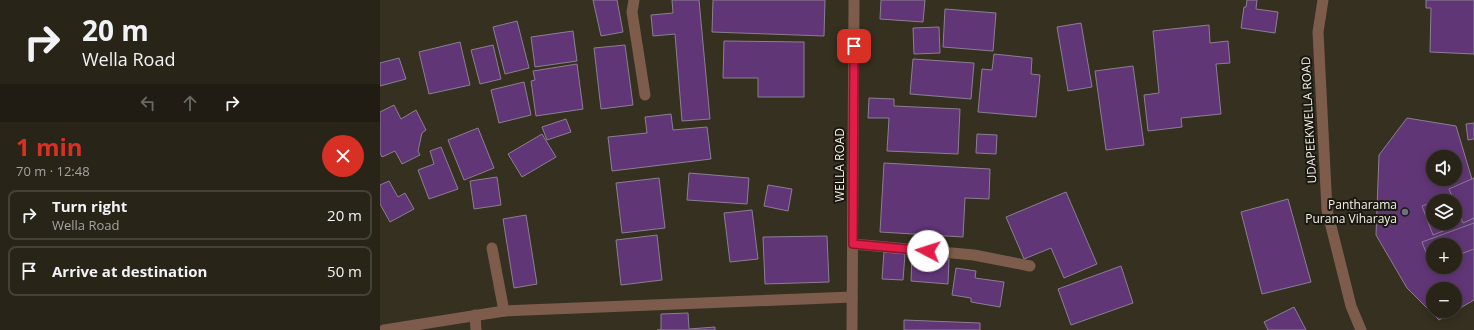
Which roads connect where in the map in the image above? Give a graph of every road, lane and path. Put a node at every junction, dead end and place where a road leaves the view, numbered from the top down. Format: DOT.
graph roads {
  1 [pos="634,0"];
  2 [pos="854,0"];
  3 [pos="1323,0"];
  4 [pos="645,95"];
  5 [pos="853,244"];
  6 [pos="492,248"];
  7 [pos="1030,266"];
  8 [pos="852,297"];
  9 [pos="504,311"];
  10 [pos="475,315"];
  11 [pos="384,330"];
  12 [pos="476,330"];
  13 [pos="852,330"];
  14 [pos="1361,330"];
  1 -- 4 [label="street"];
  2 -- 5 [label="street, WELLA ROAD"];
  3 -- 14 [label="street, UDAPEEKWELLA ROAD"];
  5 -- 7 [label="street"];
  5 -- 8 [label="street, WELLA ROAD"];
  6 -- 9 [label="street"];
  8 -- 9 [label="street"];
  8 -- 13 [label="street, WELLA ROAD"];
  9 -- 10 [label="street"];
  10 -- 11 [label="street"];
  10 -- 12 [label="street"];
}
